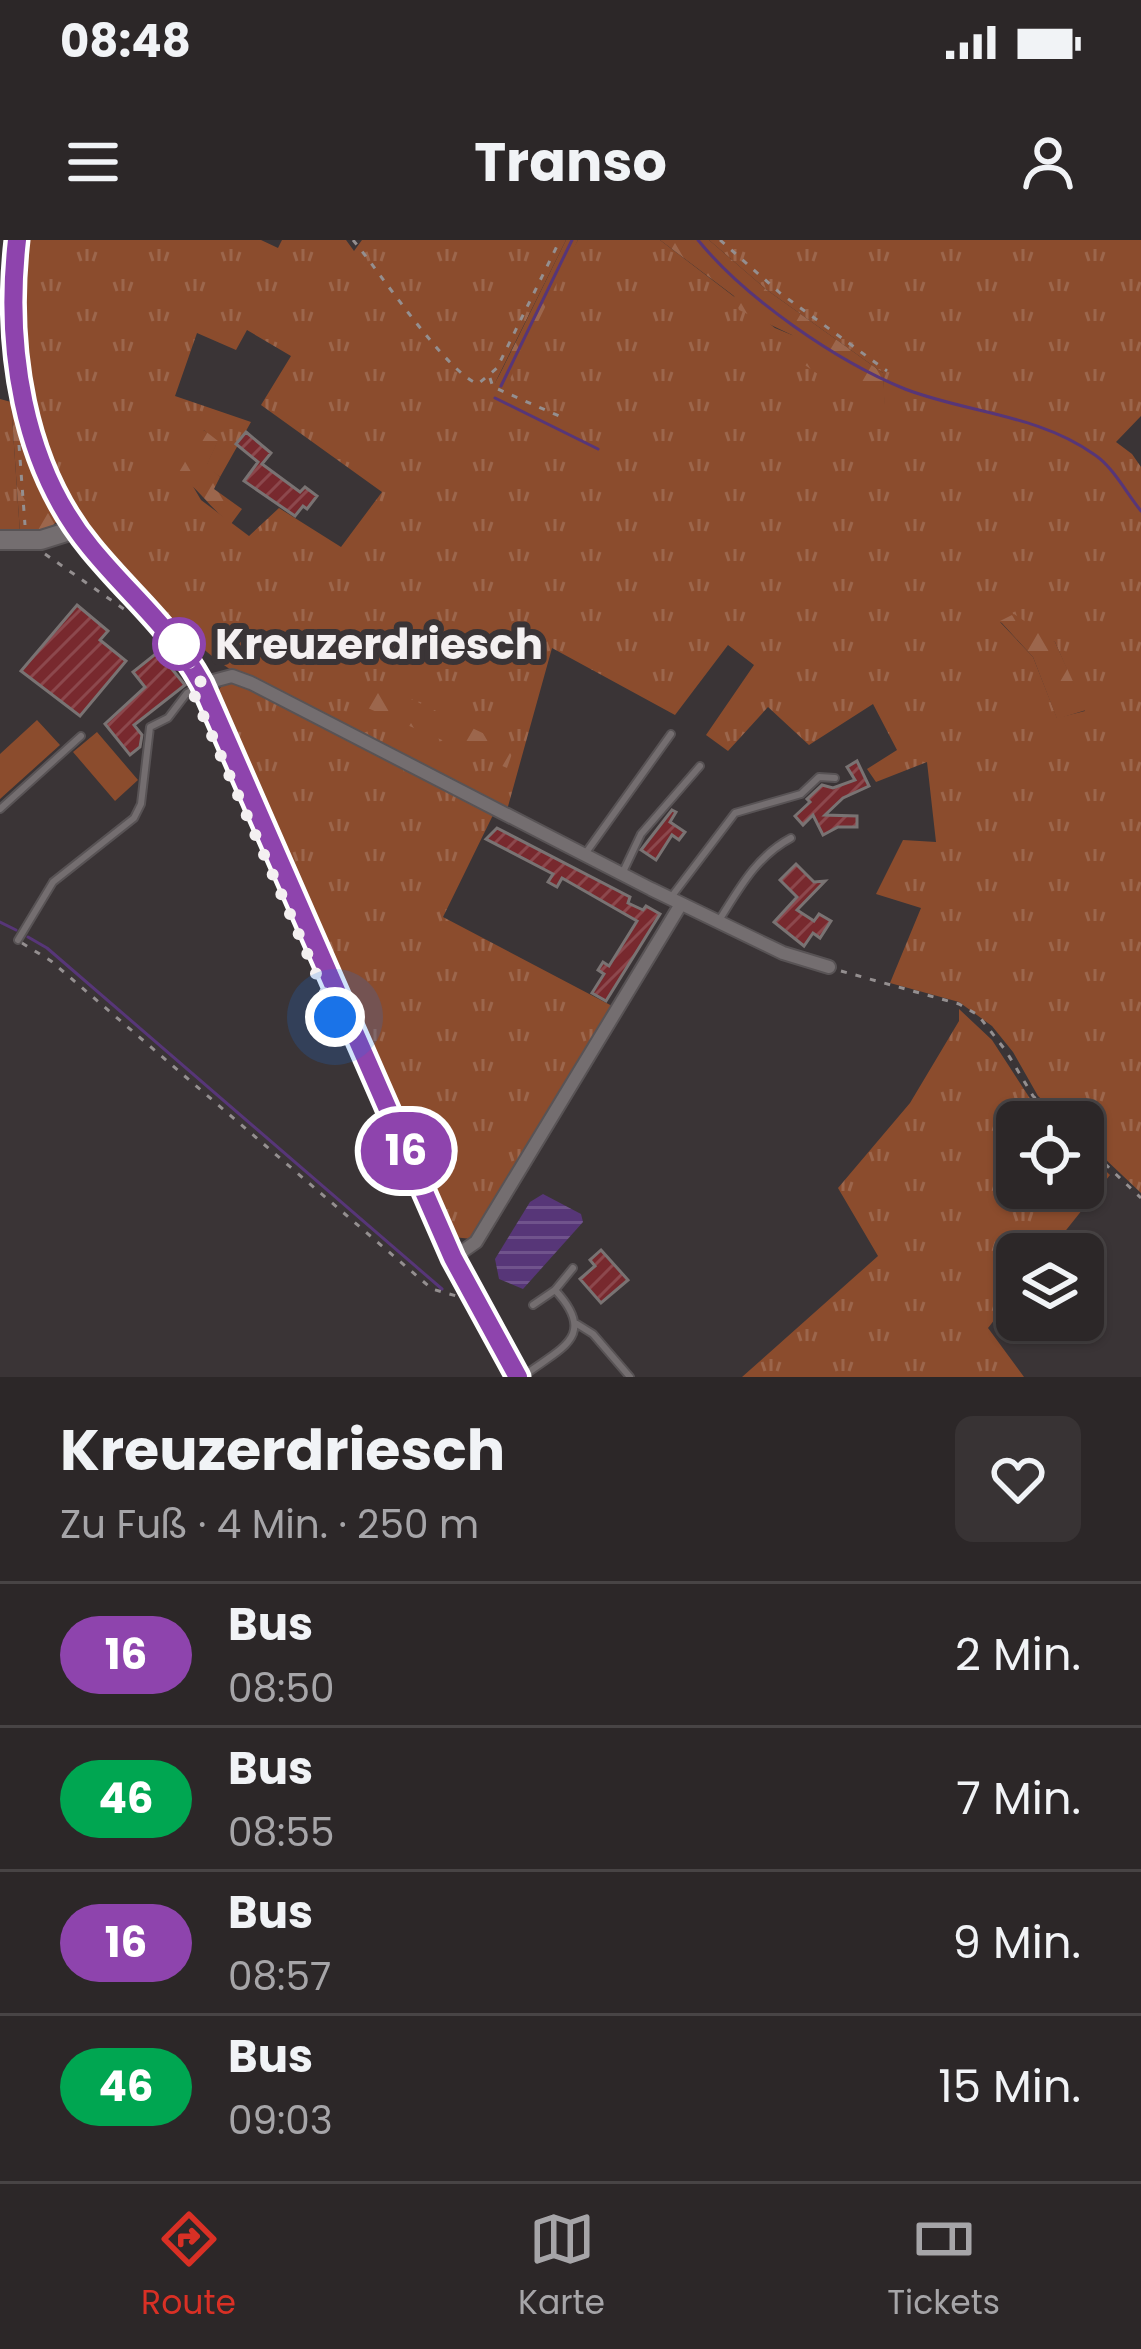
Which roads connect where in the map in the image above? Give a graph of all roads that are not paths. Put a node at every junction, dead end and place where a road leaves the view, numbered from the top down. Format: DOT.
graph roads {
  1 [pos="17,240"];
  2 [pos="76,530"];
  3 [pos="0,540"];
  4 [pos="202,684"];
  5 [pos="671,734"];
  6 [pos="81,736"];
  7 [pos="700,766"];
  8 [pos="835,778"];
  9 [pos="0,809"];
  10 [pos="791,838"];
  11 [pos="585,854"];
  12 [pos="622,874"];
  13 [pos="676,902"];
  14 [pos="718,922"];
  15 [pos="18,940"];
  16 [pos="829,967"];
  17 [pos="453,1258"];
  18 [pos="573,1268"];
  19 [pos="555,1289"];
  20 [pos="533,1305"];
  21 [pos="577,1324"];
  22 [pos="520,1377"];
  23 [pos="629,1377"];
  1 -- 2 [label="main road"];
  2 -- 3 [label="main road"];
  2 -- 4 [label="main road"];
  4 -- 11 [label="street"];
  4 -- 15 [label="lane"];
  4 -- 17 [label="main road"];
  5 -- 11 [label="lane"];
  6 -- 9 [label="lane"];
  7 -- 12 [label="lane"];
  8 -- 13 [label="lane"];
  10 -- 14 [label="lane"];
  11 -- 12 [label="street"];
  12 -- 13 [label="street"];
  13 -- 14 [label="street"];
  13 -- 17 [label="street"];
  14 -- 16 [label="street"];
  17 -- 22 [label="main road"];
  18 -- 19 [label="lane"];
  19 -- 20 [label="lane"];
  19 -- 21 [label="lane"];
  21 -- 22 [label="lane"];
  21 -- 23 [label="lane"];
}
